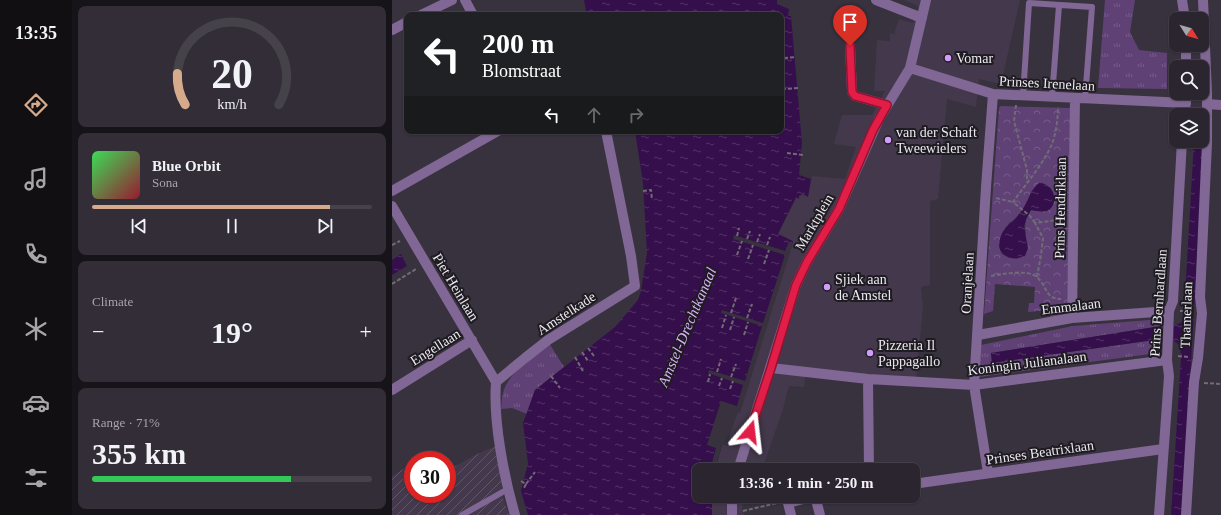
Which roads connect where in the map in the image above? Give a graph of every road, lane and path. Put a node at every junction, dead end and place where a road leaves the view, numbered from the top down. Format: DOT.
graph roads {
  1 [pos="452,0"];
  2 [pos="465,0"];
  3 [pos="876,0"];
  4 [pos="926,0"];
  5 [pos="1182,0"];
  6 [pos="1203,0"];
  7 [pos="1059,5"];
  8 [pos="427,12"];
  9 [pos="471,12"];
  10 [pos="1184,12"];
  11 [pos="922,18"];
  12 [pos="404,24"];
  13 [pos="392,30"];
  14 [pos="850,46"];
  15 [pos="796,57"];
  16 [pos="784,58"];
  17 [pos="1206,60"];
  18 [pos="910,68"];
  19 [pos="799,88"];
  20 [pos="784,89"];
  21 [pos="993,94"];
  22 [pos="1020,96"];
  23 [pos="1056,97"];
  24 [pos="1080,99"];
  25 [pos="1186,100"];
  26 [pos="1207,100"];
  27 [pos="1186,104"];
  28 [pos="1207,104"];
  29 [pos="887,105"];
  30 [pos="1221,105"];
  31 [pos="1186,108"];
  32 [pos="1205,108"];
  33 [pos="491,134"];
  34 [pos="607,134"];
  35 [pos="1182,148"];
  36 [pos="1202,148"];
  37 [pos="787,154"];
  38 [pos="803,155"];
  39 [pos="1027,182"];
  40 [pos="392,191"];
  41 [pos="643,191"];
  42 [pos="986,196"];
  43 [pos="652,200"];
  44 [pos="1013,202"];
  45 [pos="392,206"];
  46 [pos="1074,219"];
  47 [pos="1035,223"];
  48 [pos="739,228"];
  49 [pos="750,231"];
  50 [pos="760,234"];
  51 [pos="737,236"];
  52 [pos="770,237"];
  53 [pos="747,239"];
  54 [pos="742,241"];
  55 [pos="757,242"];
  56 [pos="753,245"];
  57 [pos="767,245"];
  58 [pos="769,250"];
  59 [pos="737,255"];
  60 [pos="748,259"];
  61 [pos="426,263"];
  62 [pos="764,264"];
  63 [pos="981,276"];
  64 [pos="1037,277"];
  65 [pos="392,284"];
  66 [pos="736,298"];
  67 [pos="1072,298"];
  68 [pos="752,304"];
  69 [pos="1173,311"];
  70 [pos="1195,312"];
  71 [pos="731,313"];
  72 [pos="726,315"];
  73 [pos="734,317"];
  74 [pos="747,318"];
  75 [pos="1072,318"];
  76 [pos="748,322"];
  77 [pos="722,328"];
  78 [pos="730,330"];
  79 [pos="744,335"];
  80 [pos="978,335"];
  81 [pos="472,340"];
  82 [pos="588,348"];
  83 [pos="582,352"];
  84 [pos="594,356"];
  85 [pos="1192,357"];
  86 [pos="575,358"];
  87 [pos="1170,358"];
  88 [pos="721,359"];
  89 [pos="588,361"];
  90 [pos="736,364"];
  91 [pos="771,368"];
  92 [pos="583,371"];
  93 [pos="717,372"];
  94 [pos="710,374"];
  95 [pos="551,376"];
  96 [pos="731,377"];
  97 [pos="722,378"];
  98 [pos="868,379"];
  99 [pos="733,381"];
  100 [pos="496,382"];
  101 [pos="708,382"];
  102 [pos="1194,382"];
  103 [pos="1221,384"];
  104 [pos="974,385"];
  105 [pos="719,386"];
  106 [pos="560,388"];
  107 [pos="730,389"];
  108 [pos="392,390"];
  109 [pos="1163,449"];
  110 [pos="740,463"];
  111 [pos="869,463"];
  112 [pos="535,472"];
  113 [pos="988,473"];
  114 [pos="521,481"];
  115 [pos="920,483"];
  116 [pos="526,484"];
  117 [pos="524,488"];
  118 [pos="508,489"];
  119 [pos="732,503"];
  120 [pos="778,503"];
  121 [pos="788,503"];
  122 [pos="817,503"];
  123 [pos="732,514"];
  124 [pos="462,515"];
  125 [pos="515,515"];
  126 [pos="791,515"];
  127 [pos="820,515"];
  128 [pos="1159,515"];
  129 [pos="1186,515"];
  1 -- 8 [label="street"];
  2 -- 9 [label="street"];
  3 -- 11 [label="street"];
  4 -- 11 [label="street, Marktplein"];
  5 -- 10 [label="street"];
  6 -- 17 [label="street"];
  7 -- 22 [label="lane"];
  7 -- 23 [label="lane"];
  7 -- 24 [label="lane"];
  11 -- 18 [label="street, Marktplein"];
  12 -- 13 [label="street"];
  14 -- 29 [label="street"];
  15 -- 16 [label="path"];
  18 -- 21 [label="street, Prinses Irenelaan"];
  18 -- 29 [label="street, Marktplein"];
  19 -- 20 [label="path"];
  21 -- 22 [label="street, Prinses Irenelaan"];
  21 -- 42 [label="street, Oranjelaan"];
  22 -- 23 [label="street, Prinses Irenelaan"];
  22 -- 39 [label="path"];
  23 -- 24 [label="street, Prinses Irenelaan"];
  23 -- 39 [label="path"];
  24 -- 27 [label="street, Prinses Irenelaan"];
  24 -- 46 [label="street, Prins Hendriklaan"];
  25 -- 27 [label="street"];
  26 -- 28 [label="street, Thamerlaan"];
  27 -- 31 [label="street"];
  28 -- 30 [label="street"];
  28 -- 32 [label="street, Thamerlaan"];
  29 -- 91 [label="street, Marktplein"];
  33 -- 40 [label="street"];
  34 -- 100 [label="street, Amstelkade"];
  35 -- 69 [label="street, Prins Bernhardlaan"];
  36 -- 102 [label="street, Thamerlaan"];
  37 -- 38 [label="path"];
  39 -- 44 [label="path"];
  41 -- 43 [label="path"];
  42 -- 44 [label="path"];
  42 -- 63 [label="street, Oranjelaan"];
  44 -- 47 [label="path"];
  45 -- 61 [label="street, Piet Heinlaan"];
  46 -- 47 [label="path"];
  46 -- 67 [label="street, Prins Hendriklaan"];
  47 -- 64 [label="path"];
  48 -- 51 [label="path"];
  49 -- 53 [label="path"];
  50 -- 55 [label="path"];
  52 -- 57 [label="path"];
  54 -- 59 [label="path"];
  56 -- 60 [label="path"];
  58 -- 62 [label="path"];
  61 -- 65 [label="path"];
  61 -- 81 [label="street, Piet Heinlaan"];
  63 -- 64 [label="path"];
  63 -- 80 [label="street, Oranjelaan"];
  64 -- 67 [label="path"];
  66 -- 71 [label="path"];
  67 -- 75 [label="street, Prins Hendriklaan"];
  68 -- 74 [label="path"];
  69 -- 70 [label="path"];
  69 -- 75 [label="street, Emmalaan"];
  69 -- 87 [label="street, Prins Bernhardlaan"];
  72 -- 77 [label="path"];
  73 -- 78 [label="path"];
  75 -- 80 [label="street, Emmalaan"];
  76 -- 79 [label="path"];
  80 -- 104 [label="street, Oranjelaan"];
  81 -- 100 [label="street, Piet Heinlaan"];
  81 -- 108 [label="street, Engellaan"];
  82 -- 84 [label="path"];
  83 -- 89 [label="path"];
  85 -- 87 [label="path"];
  86 -- 92 [label="path"];
  87 -- 104 [label="street, Koningin Julianalaan"];
  87 -- 109 [label="street, Prins Bernhardlaan"];
  88 -- 93 [label="path"];
  90 -- 96 [label="path"];
  91 -- 98 [label="street, Koningin Julianalaan"];
  91 -- 110 [label="street, Marktplein"];
  94 -- 101 [label="path"];
  95 -- 106 [label="path"];
  97 -- 105 [label="path"];
  98 -- 104 [label="street, Koningin Julianalaan"];
  98 -- 111 [label="street"];
  99 -- 107 [label="path"];
  100 -- 118 [label="street"];
  102 -- 103 [label="path"];
  102 -- 129 [label="street, Thamerlaan"];
  104 -- 113 [label="street, Oranjelaan"];
  109 -- 113 [label="street, Prinses Beatrixlaan"];
  109 -- 128 [label="street, Prins Bernhardlaan"];
  112 -- 116 [label="path"];
  113 -- 115 [label="street, Prinses Beatrixlaan"];
  114 -- 116 [label="path"];
  116 -- 117 [label="path"];
  118 -- 124 [label="lane"];
  118 -- 125 [label="street"];
  119 -- 123 [label="street"];
  120 -- 123 [label="path"];
  121 -- 126 [label="street"];
  122 -- 127 [label="street"];
}
